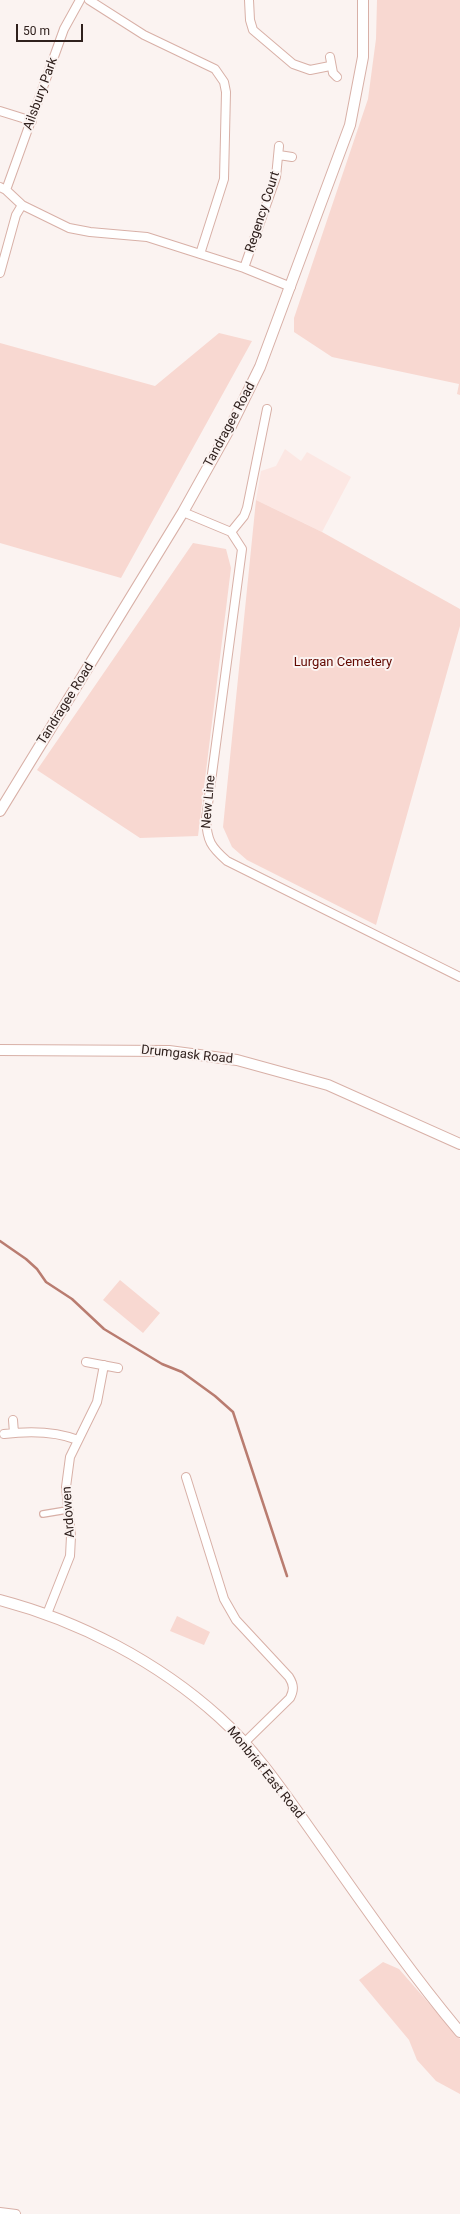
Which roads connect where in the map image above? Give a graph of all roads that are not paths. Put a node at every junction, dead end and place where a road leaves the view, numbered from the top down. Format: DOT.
graph roads {
  1 [pos="80,0"];
  2 [pos="89,0"];
  3 [pos="249,0"];
  4 [pos="363,0"];
  5 [pos="330,57"];
  6 [pos="330,66"];
  7 [pos="337,77"];
  8 [pos="0,111"];
  9 [pos="32,121"];
  10 [pos="279,146"];
  11 [pos="280,155"];
  12 [pos="292,157"];
  13 [pos="3,188"];
  14 [pos="22,205"];
  15 [pos="200,254"];
  16 [pos="244,268"];
  17 [pos="0,272"];
  18 [pos="291,287"];
  19 [pos="267,409"];
  20 [pos="183,512"];
  21 [pos="231,532"];
  22 [pos="0,811"];
  23 [pos="460,977"];
  24 [pos="0,1050"];
  25 [pos="460,1144"];
  26 [pos="86,1362"];
  27 [pos="104,1365"];
  28 [pos="118,1368"];
  29 [pos="13,1420"];
  30 [pos="14,1433"];
  31 [pos="4,1434"];
  32 [pos="78,1440"];
  33 [pos="186,1477"];
  34 [pos="67,1510"];
  35 [pos="43,1514"];
  36 [pos="0,1600"];
  37 [pos="47,1614"];
  38 [pos="244,1743"];
  39 [pos="460,2032"];
  40 [pos="0,2212"];
  41 [pos="16,2214"];
  1 -- 9 [label="street, Ailsbury Park"];
  2 -- 15 [label="street"];
  3 -- 6 [label="street"];
  4 -- 18 [label="street, Tandragee Road"];
  5 -- 6 [label="street"];
  6 -- 7 [label="street"];
  8 -- 9 [label="street"];
  9 -- 13 [label="street, Ailsbury Park"];
  10 -- 11 [label="street, Regency Court"];
  11 -- 12 [label="street, Regency Court"];
  11 -- 16 [label="street, Regency Court"];
  13 -- 14 [label="street"];
  14 -- 15 [label="street"];
  14 -- 17 [label="street"];
  15 -- 16 [label="street"];
  16 -- 18 [label="street"];
  18 -- 20 [label="street, Tandragee Road"];
  19 -- 21 [label="street"];
  20 -- 21 [label="street"];
  20 -- 22 [label="street, Tandragee Road"];
  21 -- 23 [label="street, New Line"];
  24 -- 25 [label="street, Drumgask Road"];
  26 -- 27 [label="street"];
  27 -- 28 [label="street"];
  27 -- 32 [label="street, Ardowen"];
  29 -- 30 [label="street"];
  30 -- 31 [label="street"];
  30 -- 32 [label="street"];
  32 -- 34 [label="street, Ardowen"];
  33 -- 38 [label="street"];
  34 -- 35 [label="street"];
  34 -- 37 [label="street, Ardowen"];
  36 -- 37 [label="street, Monbrief East Road"];
  37 -- 38 [label="street, Monbrief East Road"];
  38 -- 39 [label="street, Monbrief East Road"];
  40 -- 41 [label="street"];
}
